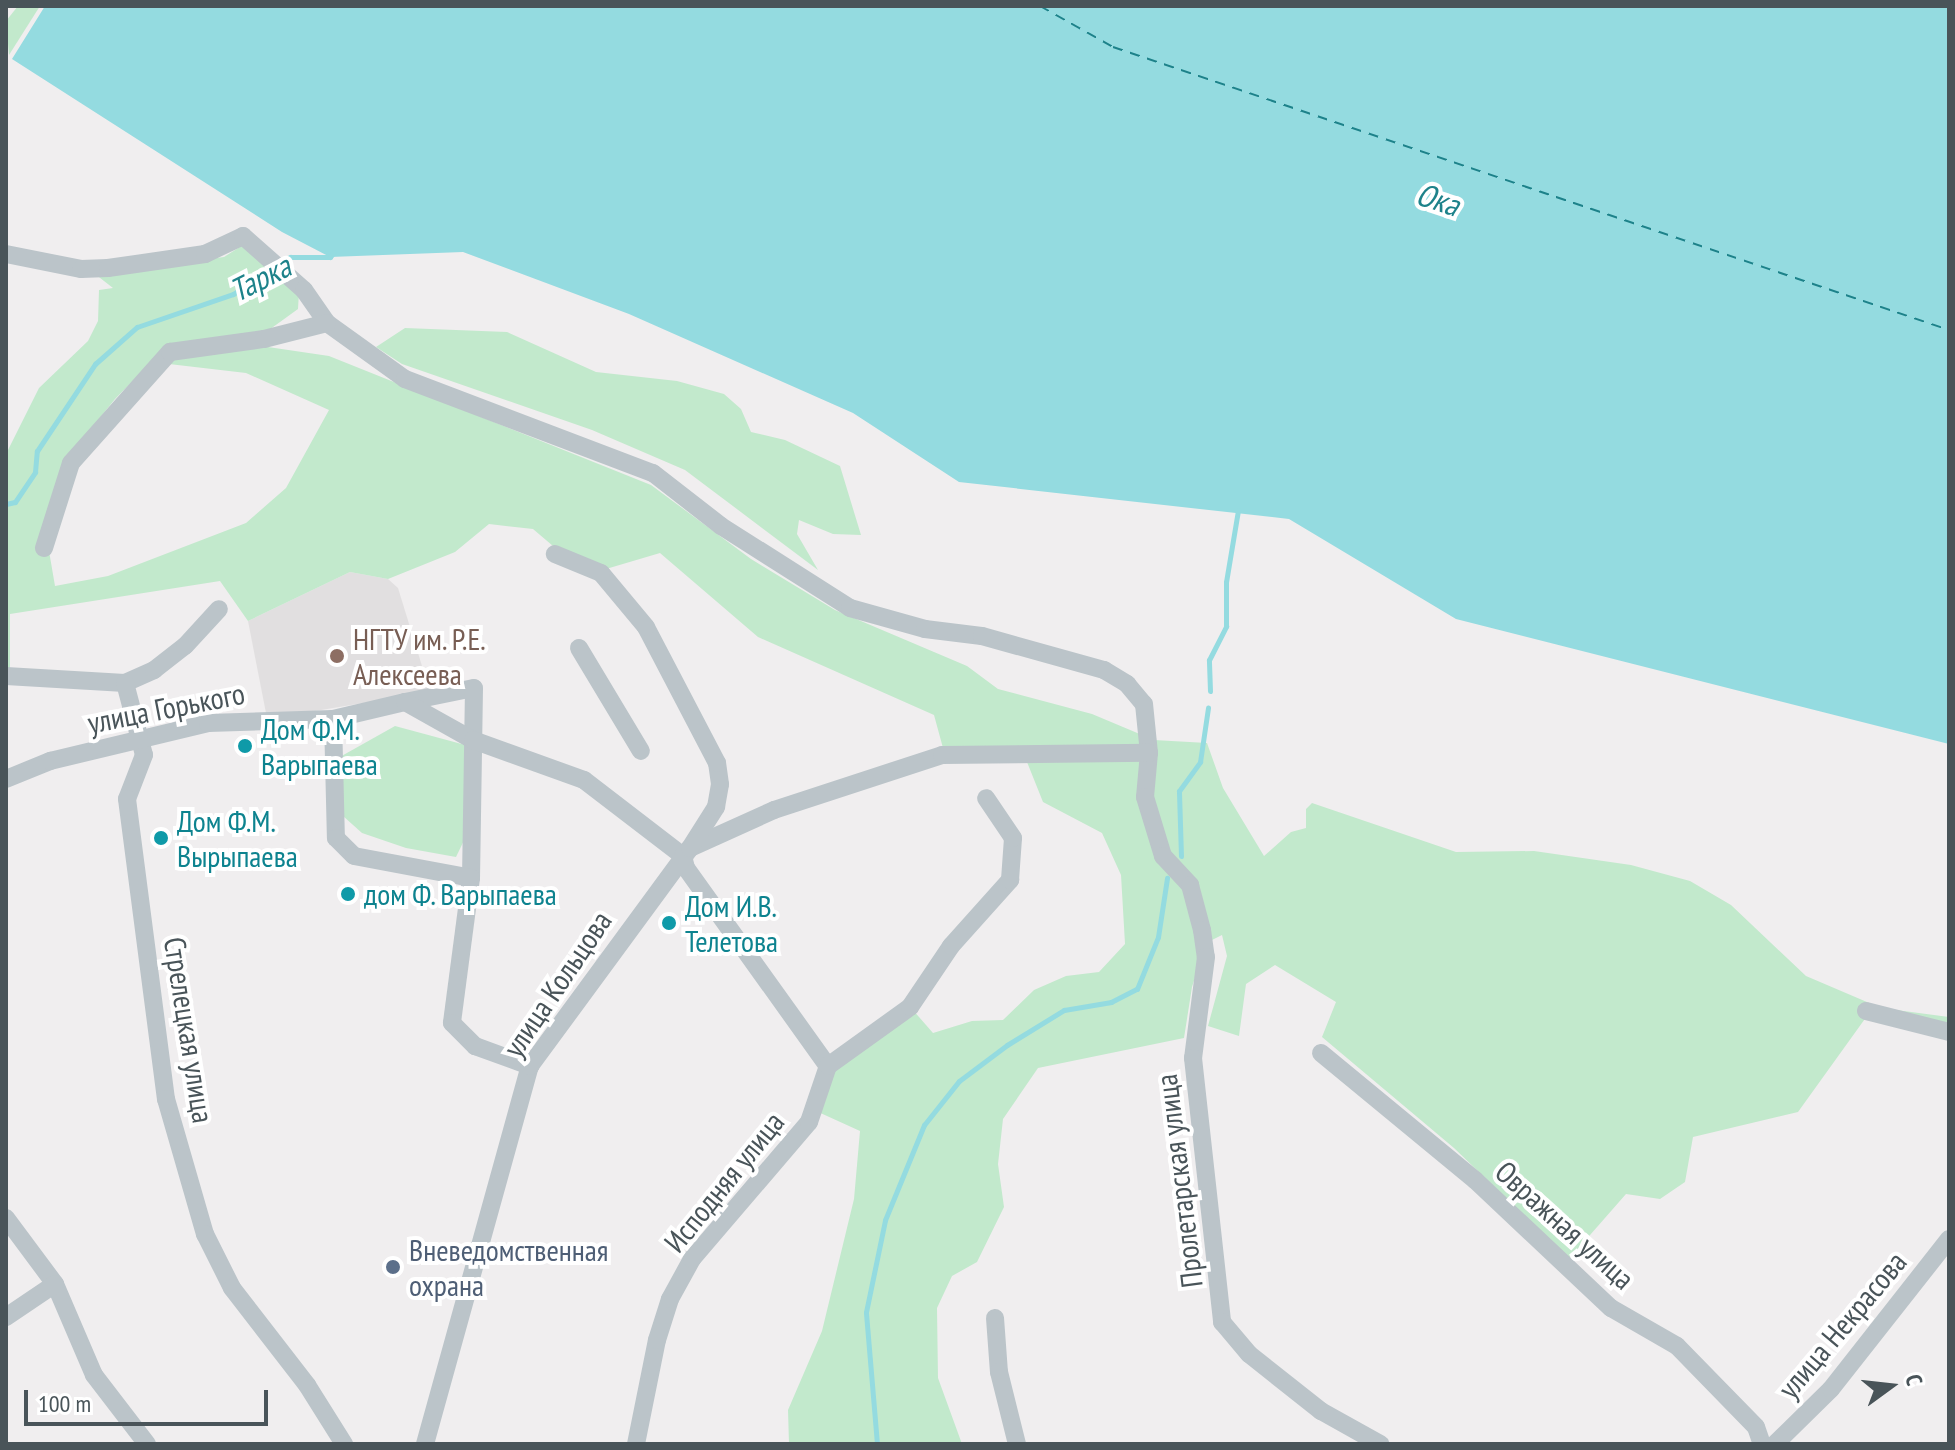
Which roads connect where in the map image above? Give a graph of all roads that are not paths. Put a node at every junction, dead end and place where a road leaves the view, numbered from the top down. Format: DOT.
graph roads {
  1 [pos="6,254"];
  2 [pos="327,323"];
  3 [pos="44,548"];
  4 [pos="555,554"];
  5 [pos="219,609"];
  6 [pos="579,648"];
  7 [pos="6,676"];
  8 [pos="125,683"];
  9 [pos="405,702"];
  10 [pos="333,719"];
  11 [pos="142,738"];
  12 [pos="473,740"];
  13 [pos="641,751"];
  14 [pos="1149,753"];
  15 [pos="6,779"];
  16 [pos="986,798"];
  17 [pos="687,852"];
  18 [pos="471,878"];
  19 [pos="1866,1011"];
  20 [pos="1949,1032"];
  21 [pos="1321,1053"];
  22 [pos="530,1066"];
  23 [pos="828,1066"];
  24 [pos="6,1218"];
  25 [pos="1949,1239"];
  26 [pos="55,1284"];
  27 [pos="6,1317"];
  28 [pos="995,1318"];
  29 [pos="147,1444"];
  30 [pos="344,1444"];
  31 [pos="425,1444"];
  32 [pos="636,1444"];
  33 [pos="1017,1444"];
  34 [pos="1380,1444"];
  35 [pos="1762,1444"];
  36 [pos="1775,1444"];
  1 -- 2 [label="street"];
  2 -- 3 [label="street"];
  2 -- 14 [label="street, Пролетарская улица"];
  4 -- 17 [label="street, улица Кольцова"];
  5 -- 8 [label="street"];
  6 -- 13 [label="street"];
  7 -- 8 [label="street"];
  8 -- 11 [label="street, Стрелецкая улица"];
  9 -- 10 [label="street, улица Горького"];
  9 -- 12 [label="street"];
  9 -- 12 [label="street, улица Горького"];
  10 -- 11 [label="street, улица Горького"];
  10 -- 18 [label="street"];
  11 -- 15 [label="street, улица Горького"];
  11 -- 30 [label="street, Стрелецкая улица"];
  12 -- 17 [label="street"];
  12 -- 18 [label="street"];
  14 -- 17 [label="street, улица Кольцова"];
  14 -- 34 [label="street, Пролетарская улица"];
  16 -- 23 [label="street"];
  17 -- 22 [label="street, улица Кольцова"];
  17 -- 23 [label="street"];
  18 -- 22 [label="street"];
  19 -- 20 [label="street"];
  21 -- 35 [label="street, Овражная улица"];
  22 -- 31 [label="street, улица Кольцова"];
  23 -- 32 [label="street, Исподняя улица"];
  24 -- 26 [label="street"];
  25 -- 36 [label="street, улица Некрасова"];
  26 -- 27 [label="street"];
  26 -- 29 [label="street"];
  28 -- 33 [label="street"];
}
